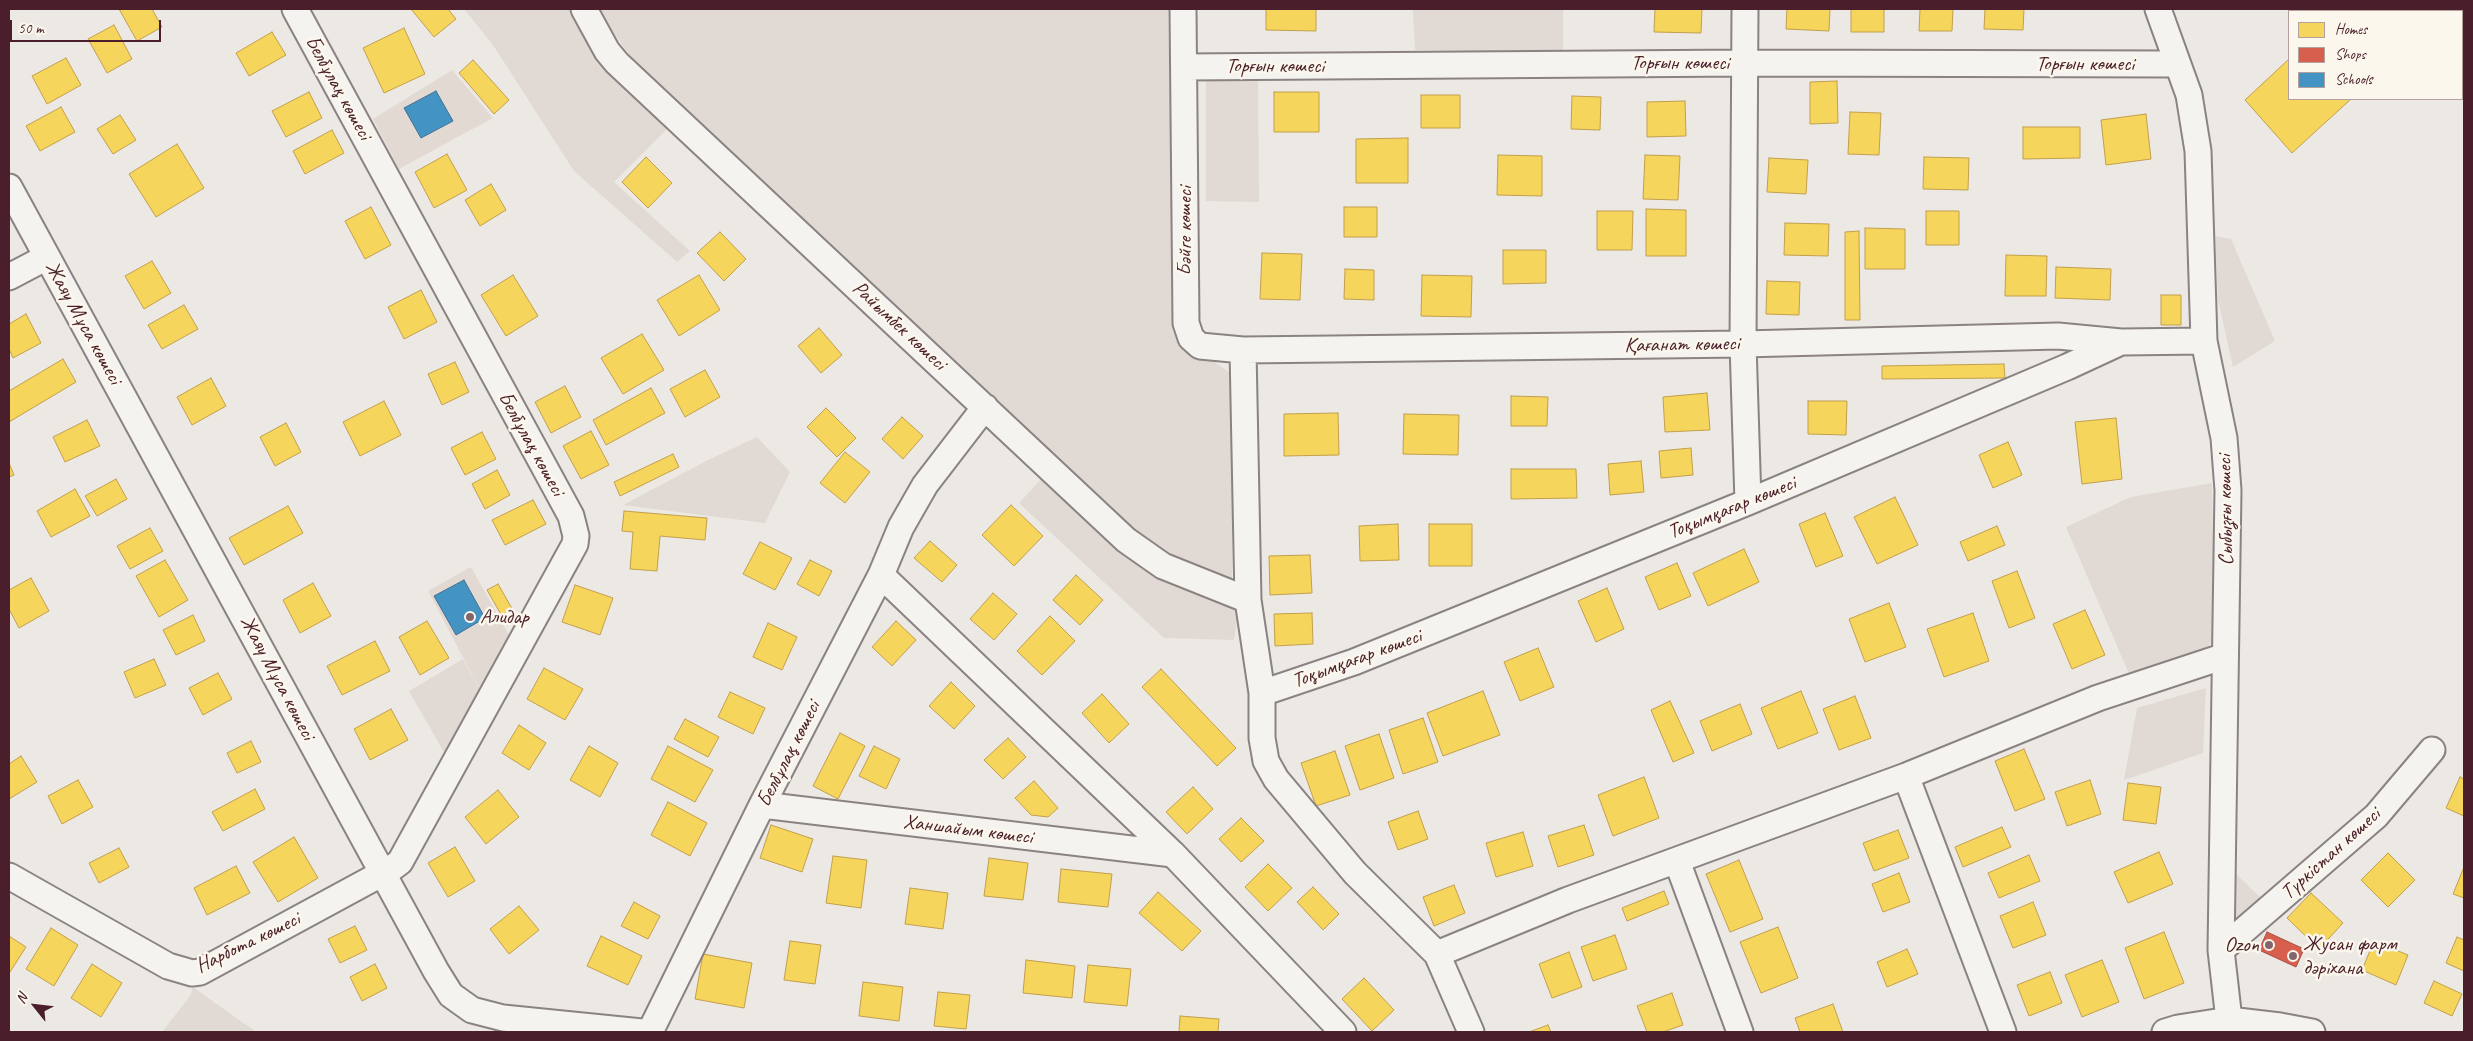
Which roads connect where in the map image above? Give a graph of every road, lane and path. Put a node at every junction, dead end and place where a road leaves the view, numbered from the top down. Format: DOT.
graph roads {
  1 [pos="294,9"];
  2 [pos="584,9"];
  3 [pos="1184,9"];
  4 [pos="1746,9"];
  5 [pos="2158,9"];
  6 [pos="1745,63"];
  7 [pos="2176,64"];
  8 [pos="1184,67"];
  9 [pos="9,187"];
  10 [pos="47,257"];
  11 [pos="9,277"];
  12 [pos="2204,341"];
  13 [pos="2121,342"];
  14 [pos="1743,344"];
  15 [pos="1243,350"];
  16 [pos="985,407"];
  17 [pos="1748,502"];
  18 [pos="881,575"];
  19 [pos="1248,600"];
  20 [pos="2225,656"];
  21 [pos="1262,693"];
  22 [pos="2432,750"];
  23 [pos="1906,776"];
  24 [pos="762,805"];
  25 [pos="1173,854"];
  26 [pos="1677,862"];
  27 [pos="382,874"];
  28 [pos="9,876"];
  29 [pos="2221,950"];
  30 [pos="1437,954"];
  31 [pos="2229,1020"];
  32 [pos="642,1032"];
  33 [pos="650,1032"];
  34 [pos="1343,1032"];
  35 [pos="1471,1032"];
  36 [pos="1740,1032"];
  37 [pos="2003,1032"];
  38 [pos="2165,1032"];
  39 [pos="2312,1032"];
  1 -- 27 [label="street, Белбұлақ көшесі"];
  2 -- 16 [label="street, Райымбек көшесі"];
  3 -- 8 [label="street"];
  4 -- 6 [label="street"];
  5 -- 7 [label="street, Сыбызғы көшесі"];
  6 -- 7 [label="street, Торғын көшесі"];
  6 -- 8 [label="street, Торғын көшесі"];
  6 -- 14 [label="street"];
  7 -- 12 [label="street, Сыбызғы көшесі"];
  8 -- 15 [label="street, Бәйге көшесі"];
  9 -- 10 [label="street, Жаяу Мұса көшесі"];
  10 -- 11 [label="street"];
  10 -- 27 [label="street, Жаяу Мұса көшесі"];
  12 -- 13 [label="street, Тоқымқағар көшесі"];
  12 -- 20 [label="street, Сыбызғы көшесі"];
  13 -- 14 [label="street, Қағанат көшесі"];
  13 -- 17 [label="street, Тоқымқағар көшесі"];
  14 -- 15 [label="street, Қағанат көшесі"];
  14 -- 17 [label="street"];
  15 -- 19 [label="street"];
  16 -- 18 [label="street, Белбұлақ көшесі"];
  16 -- 19 [label="street, Райымбек көшесі"];
  17 -- 21 [label="street, Тоқымқағар көшесі"];
  18 -- 24 [label="street, Белбұлақ көшесі"];
  18 -- 25 [label="street"];
  19 -- 21 [label="street"];
  20 -- 23 [label="street"];
  20 -- 29 [label="street, Сыбызғы көшесі"];
  21 -- 30 [label="street"];
  22 -- 29 [label="street, Түркістан көшесі"];
  23 -- 26 [label="street"];
  23 -- 37 [label="street"];
  24 -- 25 [label="street, Ханшайым көшесі"];
  24 -- 33 [label="street, Белбұлақ көшесі"];
  25 -- 34 [label="street"];
  26 -- 30 [label="street"];
  26 -- 36 [label="street"];
  27 -- 28 [label="street, Нарбота көшесі"];
  27 -- 32 [label="street, Жаяу Мұса көшесі"];
  29 -- 31 [label="street, Сыбызғы көшесі"];
  30 -- 35 [label="street"];
  31 -- 38 [label="street"];
  31 -- 39 [label="street"];
}
